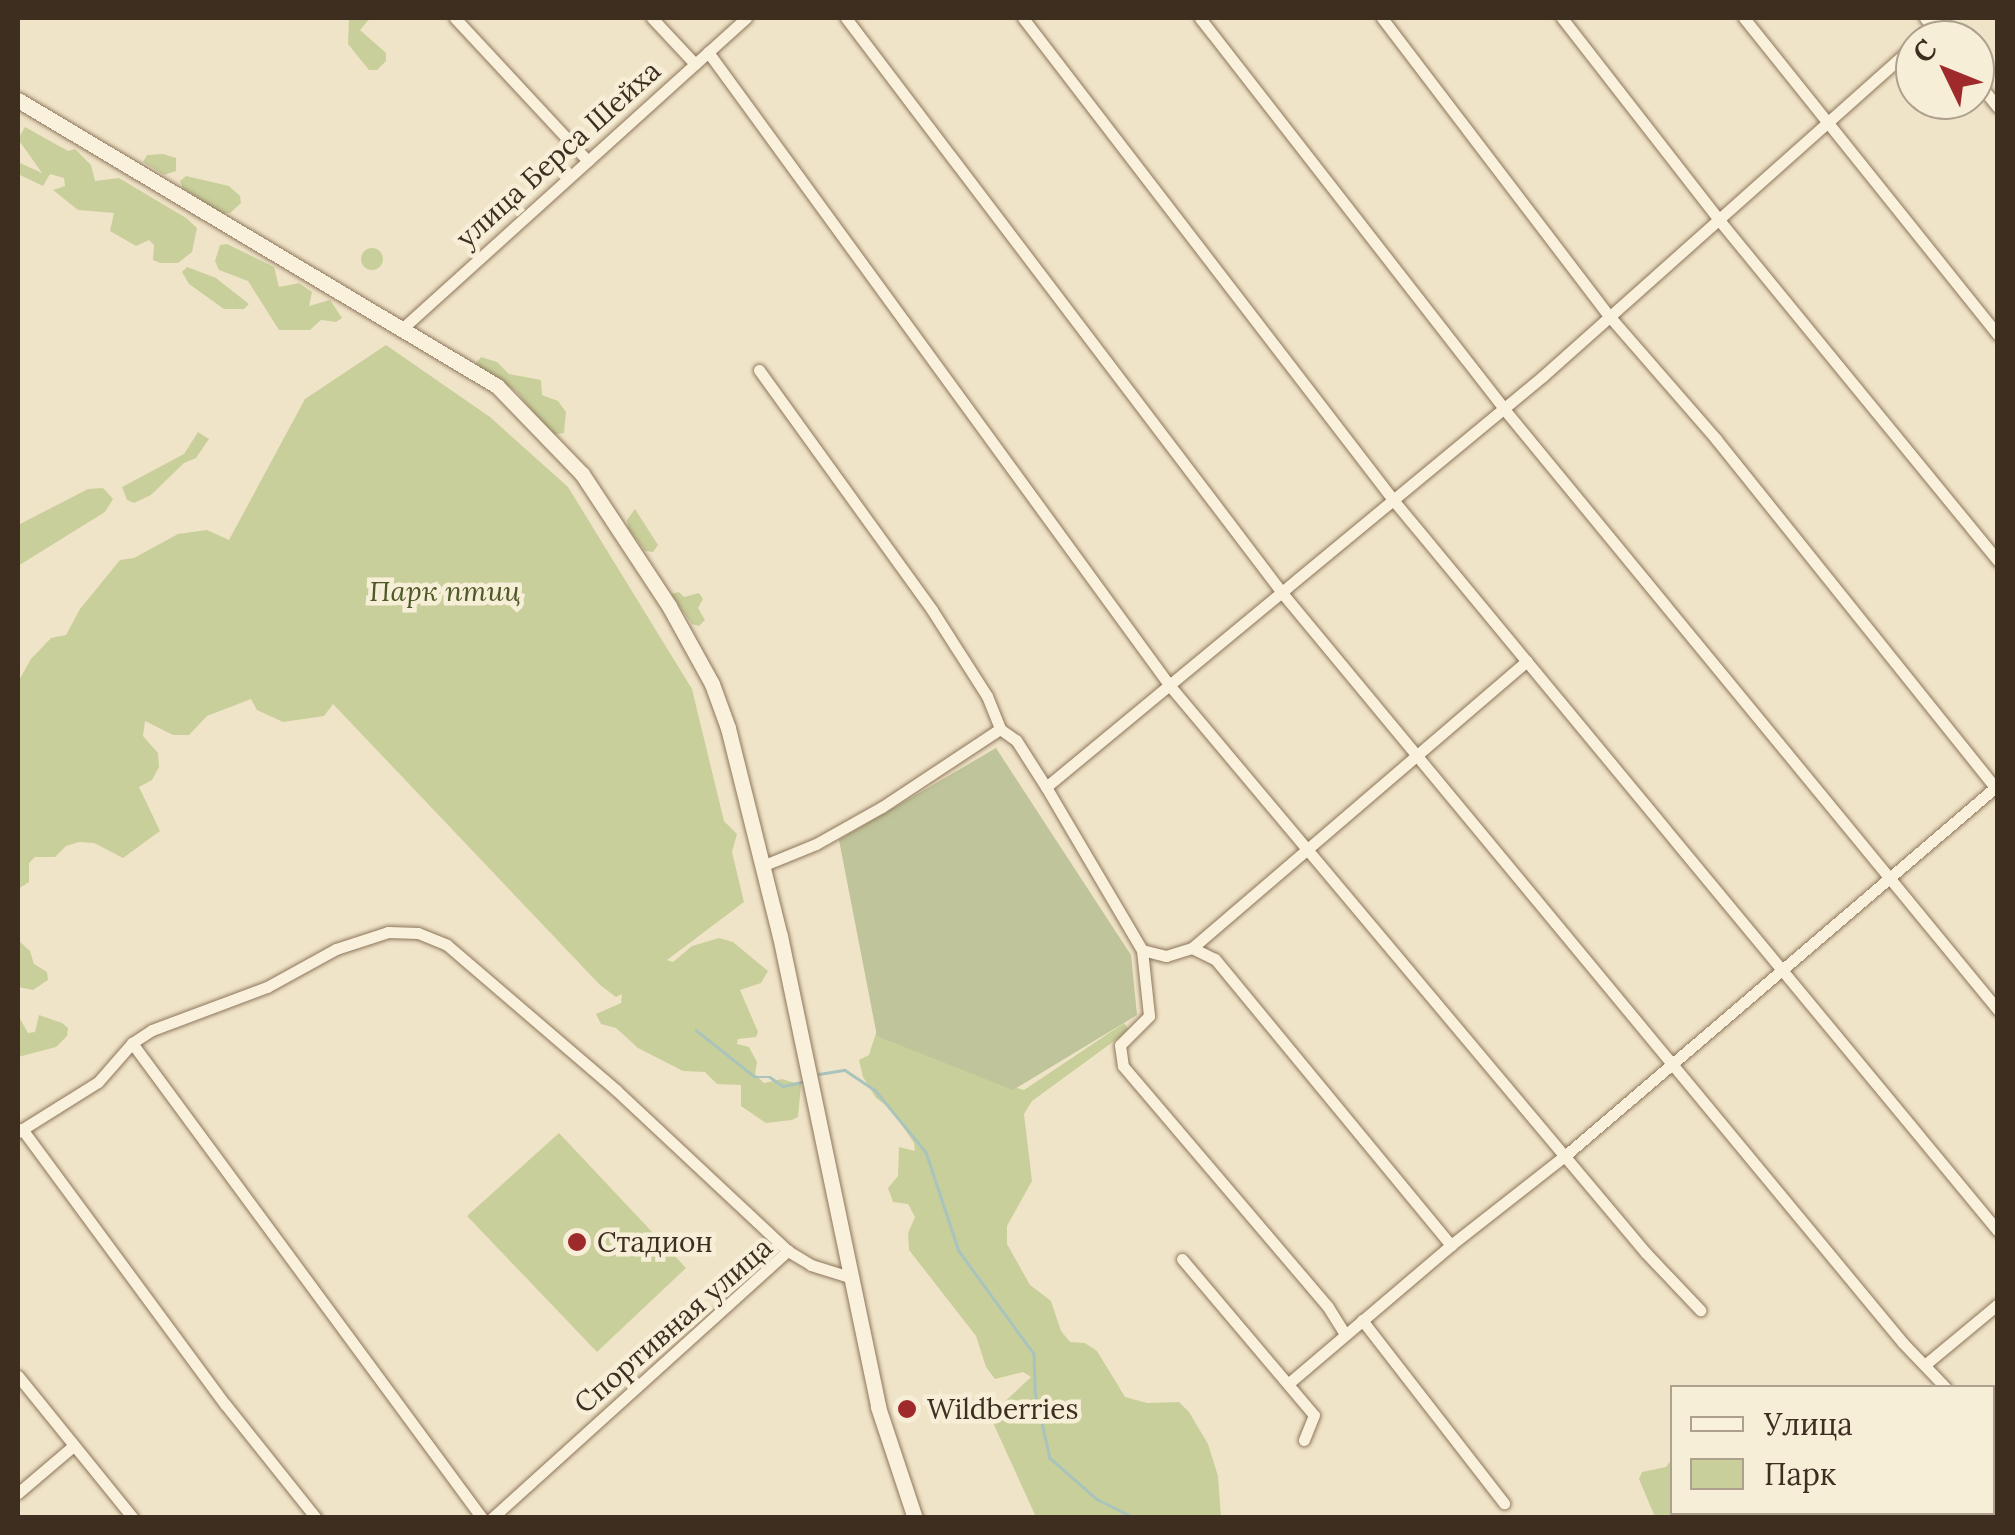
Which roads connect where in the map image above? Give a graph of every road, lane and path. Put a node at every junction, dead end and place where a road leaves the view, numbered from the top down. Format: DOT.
graph roads {
  1 [pos="455,18"];
  2 [pos="652,18"];
  3 [pos="746,18"];
  4 [pos="846,18"];
  5 [pos="1023,18"];
  6 [pos="1200,18"];
  7 [pos="1382,18"];
  8 [pos="1562,18"];
  9 [pos="1744,18"];
  10 [pos="708,52"];
  11 [pos="1895,62"];
  12 [pos="695,64"];
  13 [pos="18,100"];
  14 [pos="1828,123"];
  15 [pos="588,160"];
  16 [pos="1718,220"];
  17 [pos="1610,317"];
  18 [pos="404,327"];
  19 [pos="1998,335"];
  20 [pos="759,370"];
  21 [pos="1504,409"];
  22 [pos="1394,501"];
  23 [pos="1998,561"];
  24 [pos="1282,594"];
  25 [pos="1527,662"];
  26 [pos="1170,686"];
  27 [pos="1000,729"];
  28 [pos="1418,756"];
  29 [pos="1046,787"];
  30 [pos="1996,788"];
  31 [pos="1311,850"];
  32 [pos="762,866"];
  33 [pos="1886,878"];
  34 [pos="1192,948"];
  35 [pos="1142,950"];
  36 [pos="1780,967"];
  37 [pos="1998,1010"];
  38 [pos="132,1043"];
  39 [pos="1673,1061"];
  40 [pos="20,1131"];
  41 [pos="1567,1154"];
  42 [pos="1998,1231"];
  43 [pos="1451,1245"];
  44 [pos="788,1250"];
  45 [pos="1182,1260"];
  46 [pos="853,1278"];
  47 [pos="1998,1304"];
  48 [pos="1700,1310"];
  49 [pos="1362,1320"];
  50 [pos="1345,1334"];
  51 [pos="1927,1363"];
  52 [pos="18,1376"];
  53 [pos="1289,1383"];
  54 [pos="1944,1385"];
  55 [pos="1304,1440"];
  56 [pos="72,1446"];
  57 [pos="18,1493"];
  58 [pos="1504,1503"];
  59 [pos="134,1518"];
  60 [pos="316,1518"];
  61 [pos="482,1518"];
  62 [pos="492,1518"];
  63 [pos="914,1518"];
  1 -- 15 [label="street"];
  2 -- 12 [label="street"];
  3 -- 10 [label="street, улица Берса Шейха"];
  4 -- 24 [label="street"];
  5 -- 22 [label="street"];
  6 -- 21 [label="street"];
  7 -- 17 [label="street"];
  8 -- 16 [label="street"];
  9 -- 14 [label="street"];
  10 -- 12 [label="street, улица Берса Шейха"];
  10 -- 26 [label="street"];
  11 -- 14 [label="street"];
  12 -- 15 [label="street, улица Берса Шейха"];
  13 -- 18 [label="main road"];
  14 -- 16 [label="street"];
  14 -- 19 [label="street"];
  15 -- 18 [label="street, улица Берса Шейха"];
  16 -- 17 [label="street"];
  16 -- 23 [label="street"];
  17 -- 21 [label="street"];
  17 -- 30 [label="street"];
  18 -- 32 [label="main road"];
  20 -- 27 [label="street"];
  21 -- 22 [label="street"];
  21 -- 33 [label="street"];
  22 -- 24 [label="street"];
  22 -- 25 [label="street"];
  24 -- 26 [label="street"];
  24 -- 28 [label="street"];
  25 -- 28 [label="street"];
  25 -- 36 [label="street"];
  26 -- 29 [label="street"];
  26 -- 31 [label="street"];
  27 -- 29 [label="street"];
  27 -- 32 [label="street"];
  28 -- 31 [label="street"];
  28 -- 39 [label="street"];
  29 -- 35 [label="street"];
  30 -- 33 [label="street"];
  31 -- 34 [label="street"];
  31 -- 41 [label="street"];
  32 -- 46 [label="main road"];
  33 -- 36 [label="street"];
  33 -- 37 [label="street"];
  34 -- 35 [label="street"];
  34 -- 43 [label="street"];
  35 -- 50 [label="street"];
  36 -- 39 [label="street"];
  36 -- 42 [label="street"];
  38 -- 40 [label="street"];
  38 -- 44 [label="street"];
  38 -- 61 [label="street"];
  39 -- 41 [label="street"];
  39 -- 51 [label="street"];
  40 -- 60 [label="street"];
  41 -- 43 [label="street"];
  41 -- 48 [label="street"];
  43 -- 49 [label="street"];
  44 -- 46 [label="street, Спортивная улица"];
  44 -- 62 [label="street, Спортивная улица"];
  45 -- 53 [label="street"];
  46 -- 63 [label="main road"];
  47 -- 51 [label="street"];
  49 -- 50 [label="street"];
  49 -- 58 [label="street"];
  50 -- 53 [label="street"];
  51 -- 54 [label="street"];
  52 -- 56 [label="street"];
  53 -- 55 [label="street"];
  56 -- 57 [label="street"];
  56 -- 59 [label="street"];
}
